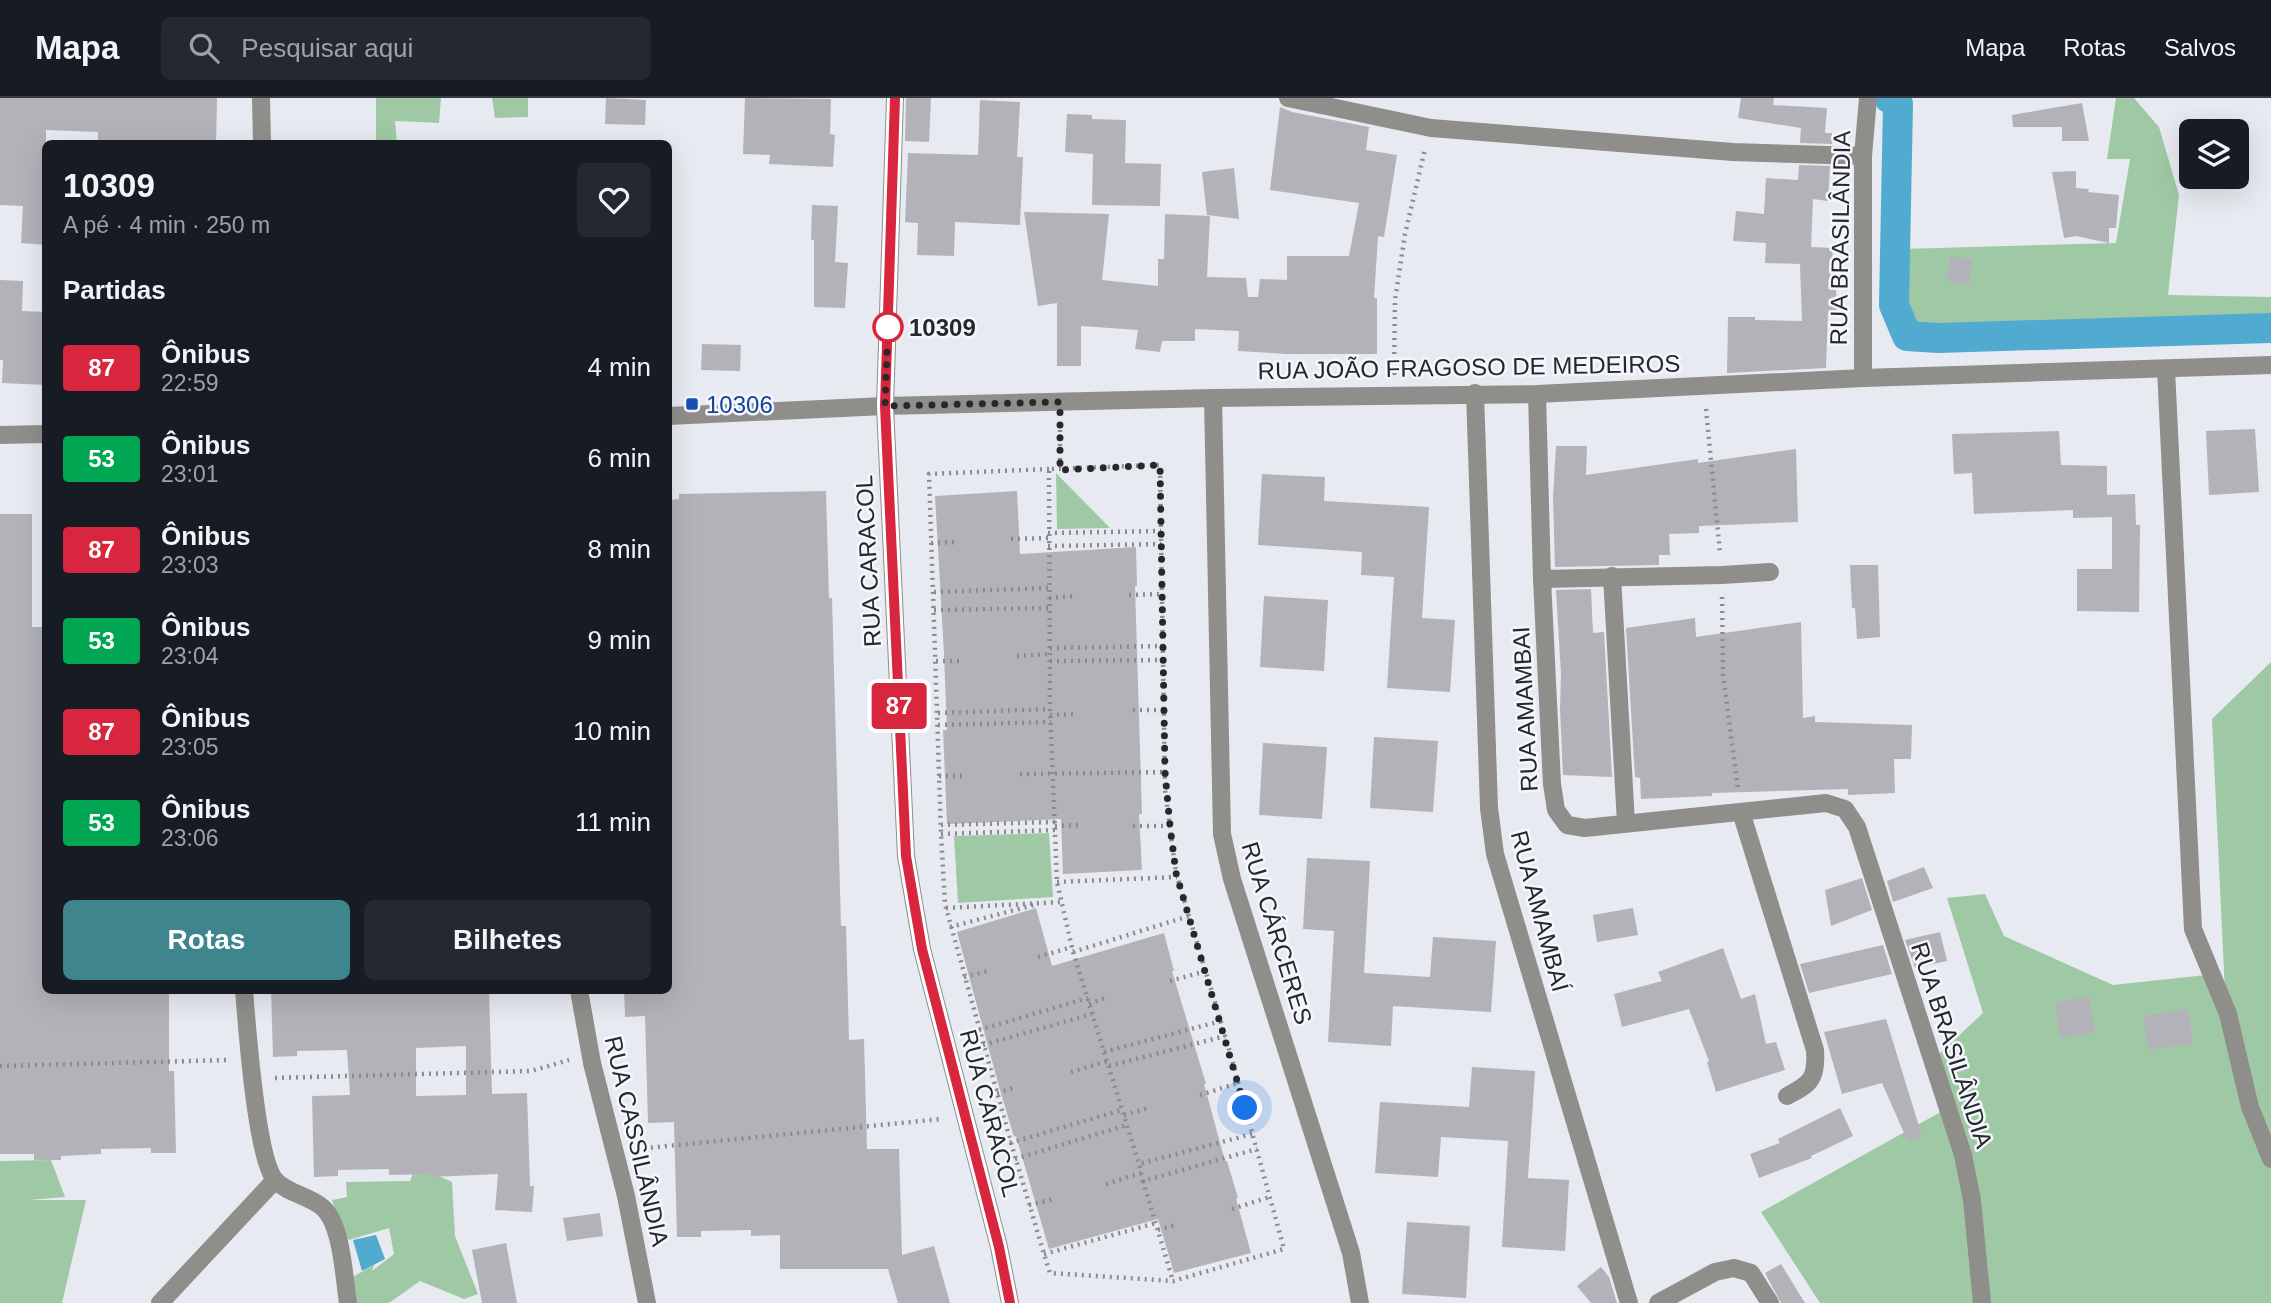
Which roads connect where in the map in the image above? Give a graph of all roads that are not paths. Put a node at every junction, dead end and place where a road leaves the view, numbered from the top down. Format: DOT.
graph roads {
  1 [pos="261,98"];
  2 [pos="895,98"];
  3 [pos="1288,98"];
  4 [pos="1868,98"];
  5 [pos="262,140"];
  6 [pos="1863,156"];
  7 [pos="2271,365"];
  8 [pos="2166,369"];
  9 [pos="1863,378"];
  10 [pos="1475,393"];
  11 [pos="1537,394"];
  12 [pos="1213,398"];
  13 [pos="885,406"];
  14 [pos="672,416"];
  15 [pos="42,434"];
  16 [pos="0,435"];
  17 [pos="1770,572"];
  18 [pos="1612,576"];
  19 [pos="1542,579"];
  20 [pos="1845,809"];
  21 [pos="1741,812"];
  22 [pos="1626,823"];
  23 [pos="244,994"];
  24 [pos="580,994"];
  25 [pos="1787,1096"];
  26 [pos="2271,1159"];
  27 [pos="275,1180"];
  28 [pos="160,1303"];
  29 [pos="348,1303"];
  30 [pos="647,1303"];
  31 [pos="1010,1303"];
  32 [pos="1360,1303"];
  33 [pos="1629,1303"];
  34 [pos="1658,1303"];
  35 [pos="1770,1303"];
  36 [pos="1982,1303"];
  1 -- 5 [label="street"];
  2 -- 13 [label="street, RUA CARACOL"];
  3 -- 6 [label="street"];
  4 -- 6 [label="street, RUA BRASILÂNDIA"];
  6 -- 9 [label="street, RUA BRASILÂNDIA"];
  7 -- 8 [label="street, RUA JOÃO FRAGOSO DE MEDEIROS"];
  8 -- 9 [label="street, RUA JOÃO FRAGOSO DE MEDEIROS"];
  8 -- 26 [label="street"];
  9 -- 11 [label="street, RUA JOÃO FRAGOSO DE MEDEIROS"];
  10 -- 11 [label="street, RUA JOÃO FRAGOSO DE MEDEIROS"];
  10 -- 12 [label="street, RUA JOÃO FRAGOSO DE MEDEIROS"];
  10 -- 33 [label="street, RUA AMAMBAÍ"];
  11 -- 19 [label="street, RUA AMAMBAI"];
  12 -- 13 [label="street, RUA JOÃO FRAGOSO DE MEDEIROS"];
  12 -- 32 [label="street, RUA CÁRCERES"];
  13 -- 14 [label="street, RUA JOÃO FRAGOSO DE MEDEIROS"];
  13 -- 31 [label="street, RUA CARACOL"];
  15 -- 16 [label="street"];
  17 -- 18 [label="street"];
  18 -- 19 [label="street"];
  18 -- 22 [label="street"];
  19 -- 22 [label="street, RUA AMAMBAI"];
  20 -- 21 [label="street, RUA AMAMBAI"];
  20 -- 36 [label="street, RUA BRASILÂNDIA"];
  21 -- 22 [label="street, RUA AMAMBAI"];
  21 -- 25 [label="street"];
  23 -- 27 [label="street"];
  24 -- 30 [label="street, RUA CASSILÂNDIA"];
  27 -- 28 [label="street"];
  27 -- 29 [label="street"];
  34 -- 35 [label="street"];
}
